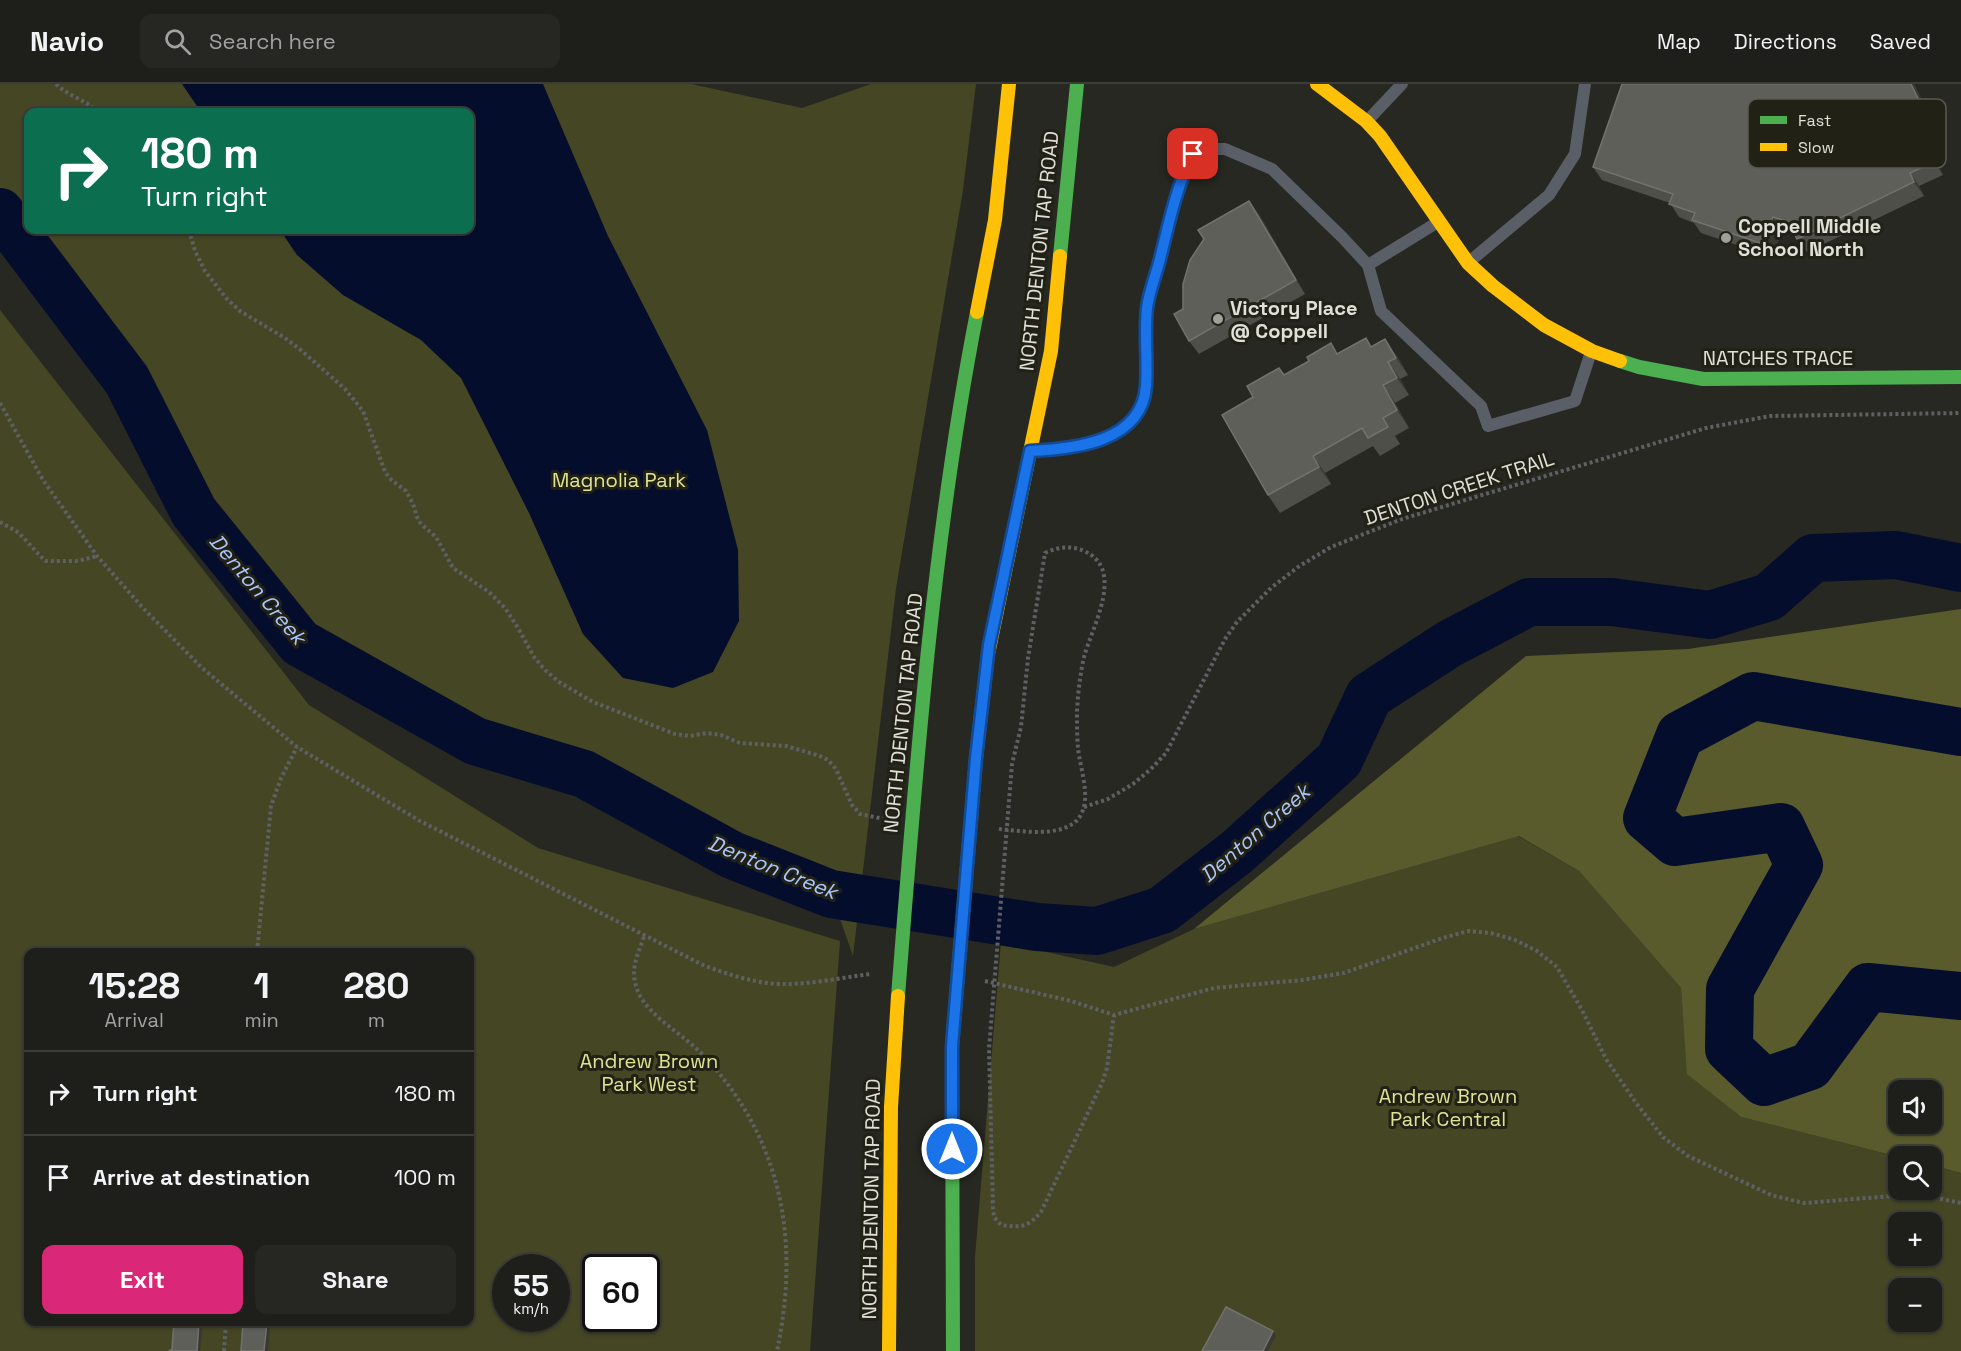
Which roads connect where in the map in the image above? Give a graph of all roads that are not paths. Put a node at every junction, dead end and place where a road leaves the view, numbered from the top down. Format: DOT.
graph roads {
  1 [pos="1009,84"];
  2 [pos="1077,84"];
  3 [pos="1317,84"];
  4 [pos="1402,84"];
  5 [pos="1585,84"];
  6 [pos="1366,121"];
  7 [pos="1439,221"];
  8 [pos="1468,263"];
  9 [pos="1368,265"];
  10 [pos="1592,351"];
  11 [pos="1961,377"];
  12 [pos="1030,451"];
  13 [pos="889,1351"];
  14 [pos="952,1351"];
  1 -- 13 [label="main road, NORTH DENTON TAP ROAD"];
  2 -- 12 [label="main road, NORTH DENTON TAP ROAD"];
  3 -- 6 [label="main road, NATCHES TRACE"];
  4 -- 6 [label="lane"];
  5 -- 8 [label="lane"];
  6 -- 7 [label="main road, NATCHES TRACE"];
  7 -- 8 [label="main road, NATCHES TRACE"];
  7 -- 9 [label="lane"];
  8 -- 10 [label="main road, NATCHES TRACE"];
  9 -- 10 [label="lane"];
  9 -- 12 [label="lane"];
  10 -- 11 [label="main road, NATCHES TRACE"];
  12 -- 14 [label="main road, NORTH DENTON TAP ROAD"];
}
